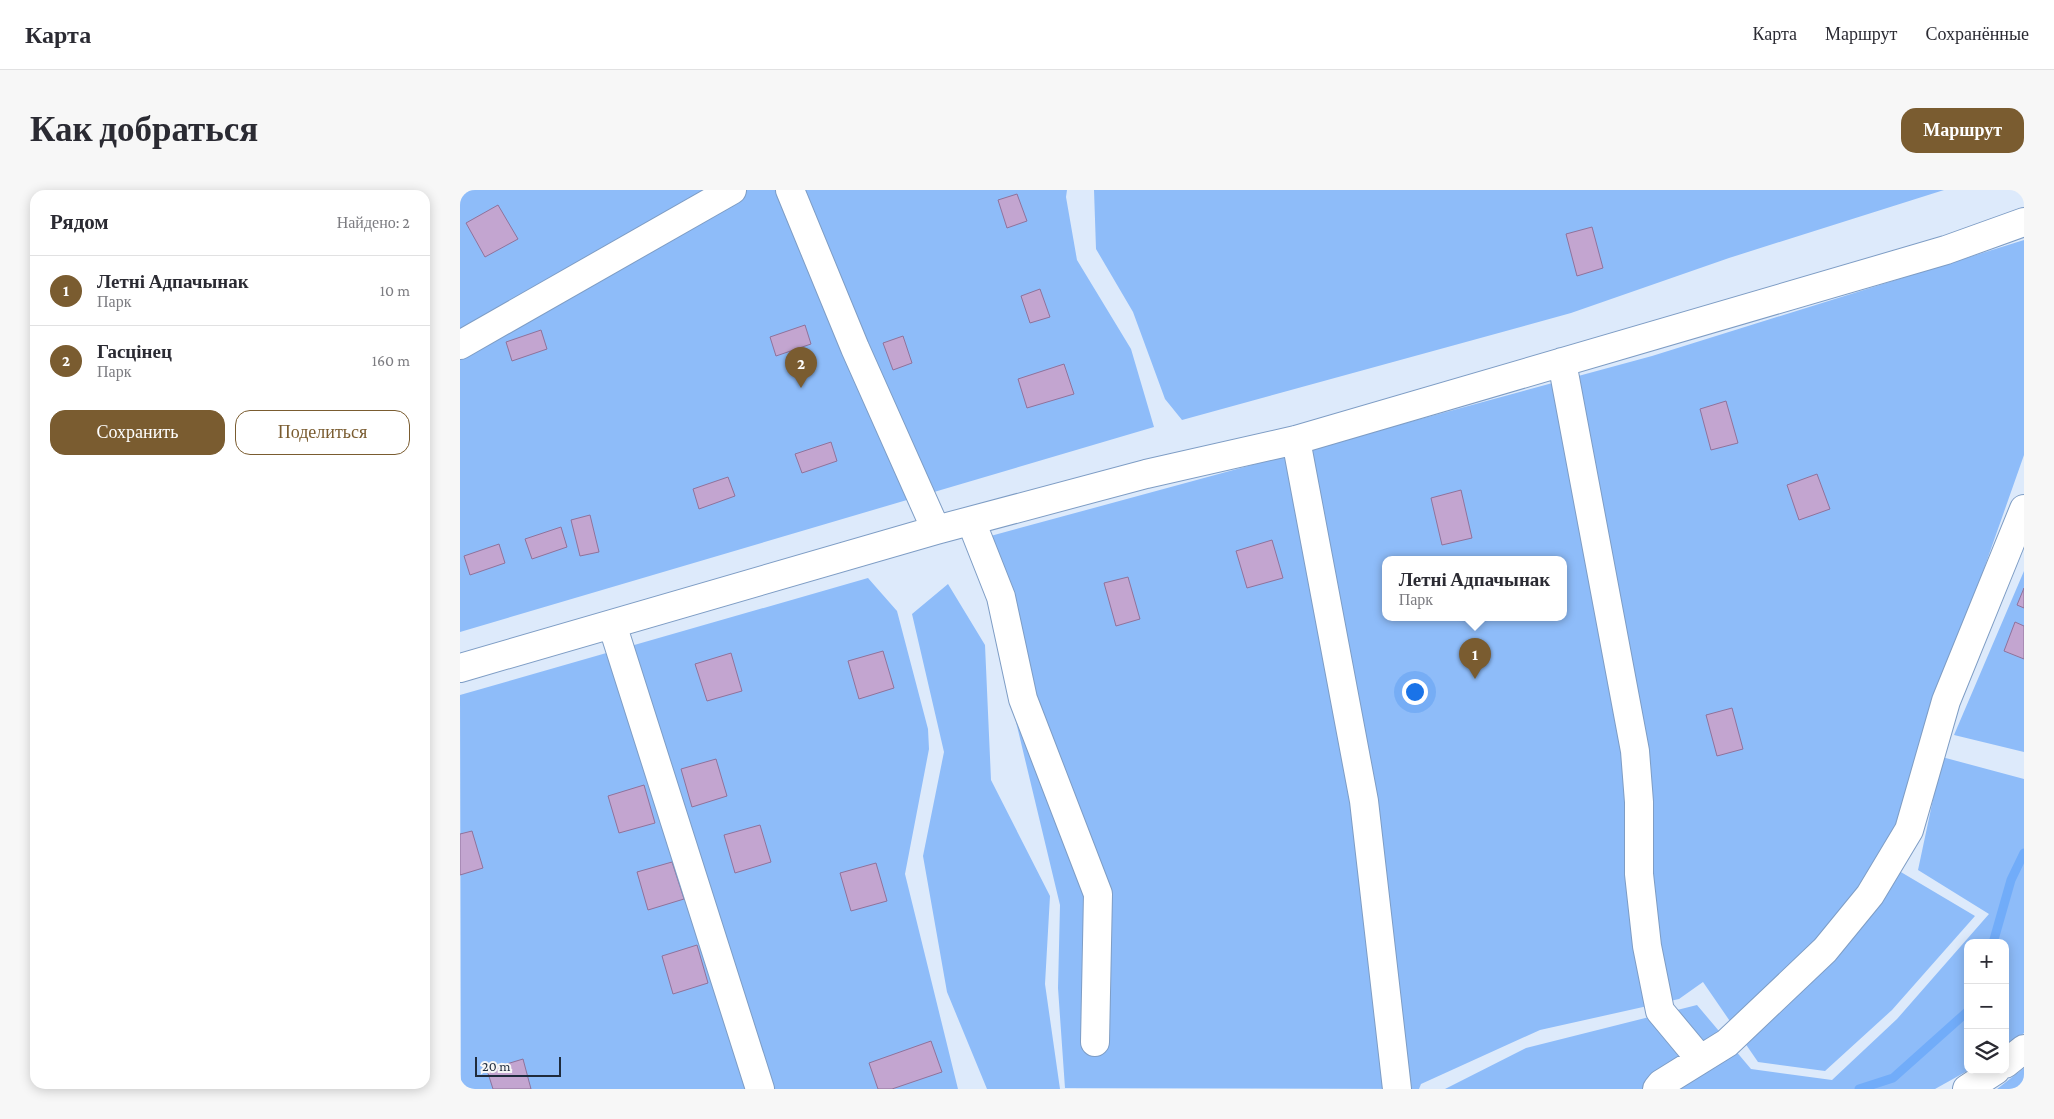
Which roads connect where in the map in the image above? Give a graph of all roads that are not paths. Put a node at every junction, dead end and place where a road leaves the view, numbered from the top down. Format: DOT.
graph roads {
  1 [pos="732,190"];
  2 [pos="790,190"];
  3 [pos="2024,222"];
  4 [pos="460,345"];
  5 [pos="1562,362"];
  6 [pos="1296,440"];
  7 [pos="2024,509"];
  8 [pos="971,521"];
  9 [pos="936,530"];
  10 [pos="612,624"];
  11 [pos="460,668"];
  12 [pos="1095,1042"];
  13 [pos="2024,1049"];
  14 [pos="1700,1060"];
  15 [pos="2009,1061"];
  16 [pos="1990,1074"];
  17 [pos="760,1089"];
  18 [pos="1397,1089"];
  19 [pos="1658,1089"];
  20 [pos="1967,1089"];
  1 -- 4 [label="street"];
  2 -- 9 [label="street"];
  3 -- 5 [label="street"];
  5 -- 6 [label="street"];
  5 -- 14 [label="street"];
  6 -- 8 [label="street"];
  6 -- 18 [label="street"];
  7 -- 14 [label="street"];
  8 -- 9 [label="street"];
  8 -- 12 [label="street"];
  9 -- 10 [label="street"];
  10 -- 11 [label="street"];
  10 -- 17 [label="street"];
  13 -- 15 [label="street"];
  14 -- 19 [label="street"];
  16 -- 20 [label="street"];
}
